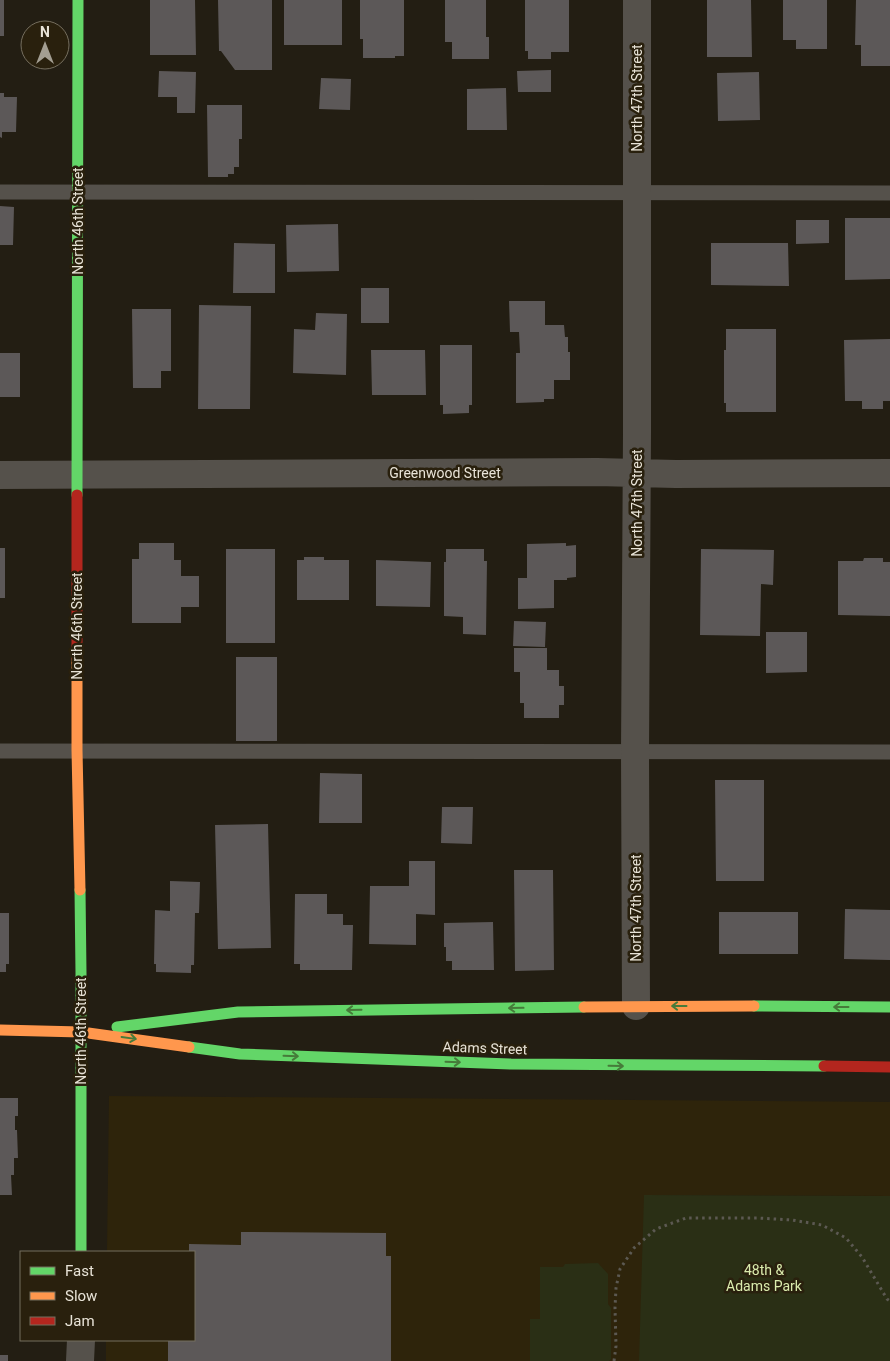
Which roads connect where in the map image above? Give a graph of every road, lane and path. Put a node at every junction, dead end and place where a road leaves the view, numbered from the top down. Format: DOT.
graph roads {
  1 [pos="78,0"];
  2 [pos="637,0"];
  3 [pos="0,192"];
  4 [pos="78,192"];
  5 [pos="637,193"];
  6 [pos="890,193"];
  7 [pos="637,473"];
  8 [pos="890,473"];
  9 [pos="0,475"];
  10 [pos="77,475"];
  11 [pos="77,750"];
  12 [pos="0,751"];
  13 [pos="635,752"];
  14 [pos="890,752"];
  15 [pos="636,1006"];
  16 [pos="890,1007"];
  17 [pos="0,1030"];
  18 [pos="81,1032"];
  19 [pos="890,1067"];
  20 [pos="81,1251"];
  21 [pos="890,1301"];
  22 [pos="80,1341"];
  23 [pos="80,1361"];
  24 [pos="614,1361"];
  1 -- 4 [label="main road, North 46th Street"];
  2 -- 5 [label="street, North 47th Street"];
  3 -- 4 [label="lane"];
  4 -- 5 [label="lane"];
  4 -- 10 [label="main road, North 46th Street"];
  5 -- 6 [label="lane"];
  5 -- 7 [label="street, North 47th Street"];
  7 -- 8 [label="street, Greenwood Street"];
  7 -- 10 [label="street, Greenwood Street"];
  7 -- 13 [label="street, North 47th Street"];
  9 -- 10 [label="street, Greenwood Street"];
  10 -- 11 [label="main road, North 46th Street"];
  11 -- 12 [label="lane"];
  11 -- 13 [label="lane"];
  11 -- 18 [label="main road, North 46th Street"];
  13 -- 14 [label="lane"];
  13 -- 15 [label="street, North 47th Street"];
  16 -- 15 [label="main road, Adams Street, one-way"];
  15 -- 18 [label="main road, Adams Street, one-way"];
  17 -- 18 [label="main road, Adams Street"];
  18 -- 19 [label="main road, Adams Street, one-way"];
  18 -- 20 [label="main road, North 46th Street"];
  21 -- 24 [label="path"];
  22 -- 23 [label="street"];
}
